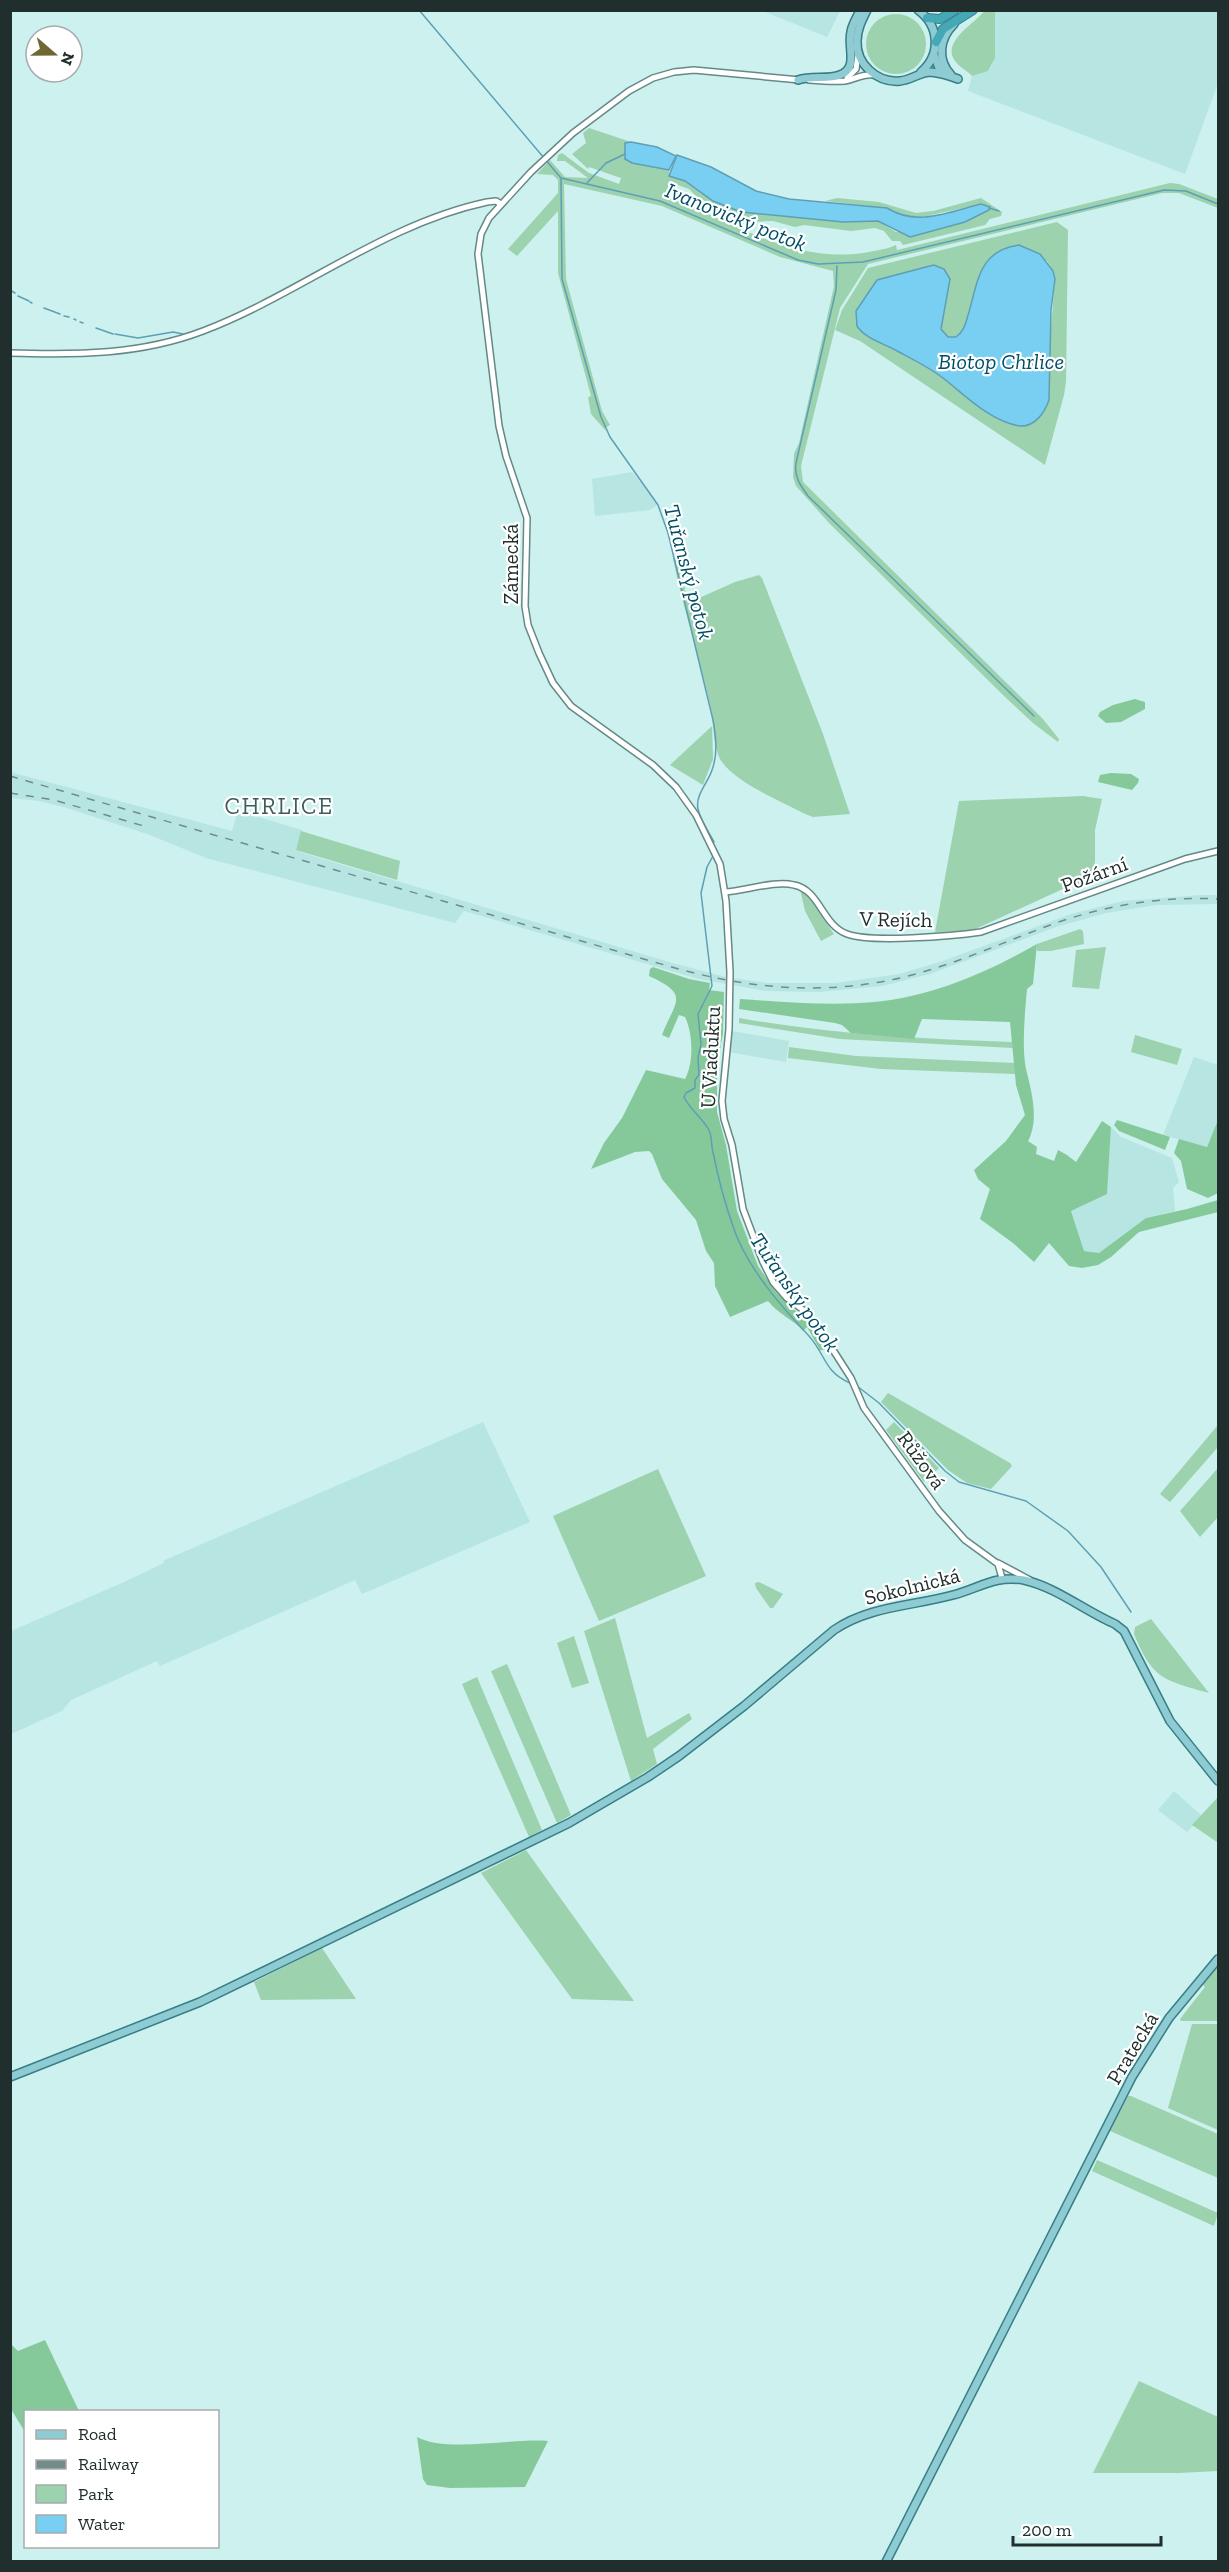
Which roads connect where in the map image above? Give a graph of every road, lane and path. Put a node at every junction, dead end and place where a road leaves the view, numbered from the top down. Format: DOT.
graph roads {
  1 [pos="860,10"];
  2 [pos="867,10"];
  3 [pos="875,10"];
  4 [pos="918,10"];
  5 [pos="955,10"];
  6 [pos="973,10"];
  7 [pos="927,18"];
  8 [pos="862,22"];
  9 [pos="956,22"];
  10 [pos="936,42"];
  11 [pos="858,50"];
  12 [pos="934,54"];
  13 [pos="920,74"];
  14 [pos="875,75"];
  15 [pos="951,75"];
  16 [pos="798,80"];
  17 [pos="840,81"];
  18 [pos="501,204"];
  19 [pos="10,352"];
  20 [pos="713,847"];
  21 [pos="1218,851"];
  22 [pos="725,891"];
  23 [pos="981,932"];
  24 [pos="831,1347"];
  25 [pos="997,1563"];
  26 [pos="1002,1578"];
  27 [pos="1034,1583"];
  28 [pos="1218,1781"];
  29 [pos="1218,1959"];
  30 [pos="10,2077"];
  31 [pos="886,2562"];
  1 -- 16 [label="main road"];
  2 -- 8 [label="main road"];
  3 -- 8 [label="main road"];
  4 -- 7 [label="main road"];
  5 -- 7 [label="highway"];
  6 -- 9 [label="highway"];
  7 -- 10 [label="main road"];
  8 -- 11 [label="main road"];
  9 -- 10 [label="highway"];
  9 -- 15 [label="main road"];
  10 -- 12 [label="main road"];
  11 -- 14 [label="main road"];
  11 -- 17 [label="street"];
  12 -- 13 [label="main road"];
  12 -- 15 [label="main road"];
  13 -- 14 [label="main road"];
  13 -- 15 [label="main road"];
  14 -- 17 [label="street"];
  16 -- 17 [label="street"];
  16 -- 18 [label="street"];
  18 -- 19 [label="street"];
  18 -- 20 [label="street, Zámecká"];
  20 -- 22 [label="street, U Viaduktu"];
  21 -- 23 [label="street, Požární"];
  22 -- 23 [label="street, V Rejích"];
  22 -- 24 [label="street, U Viaduktu"];
  24 -- 25 [label="street, Růžová"];
  25 -- 26 [label="street"];
  25 -- 27 [label="street, Růžová"];
  26 -- 27 [label="main road, Sokolnická"];
  26 -- 30 [label="main road, Sokolnická"];
  27 -- 28 [label="main road, Sokolnická"];
  29 -- 31 [label="main road, Pratecká"];
}
